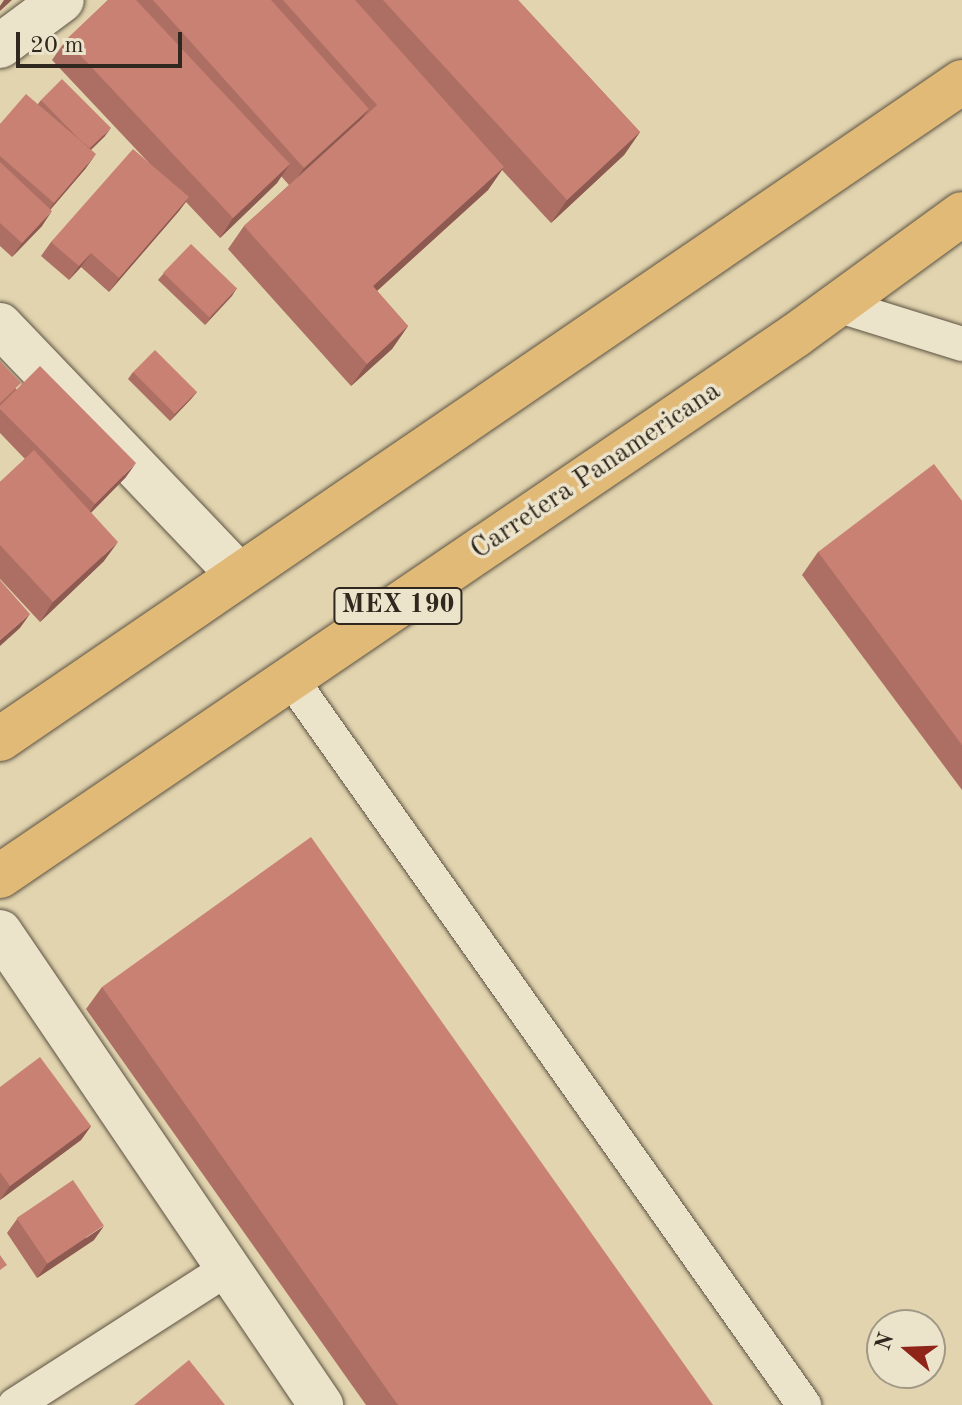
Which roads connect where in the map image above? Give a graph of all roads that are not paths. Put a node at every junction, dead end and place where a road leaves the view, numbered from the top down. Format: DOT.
graph roads {
  1 [pos="62,0"];
  2 [pos="0,46"];
  3 [pos="962,82"];
  4 [pos="962,214"];
  5 [pos="837,305"];
  6 [pos="0,325"];
  7 [pos="962,344"];
  8 [pos="239,575"];
  9 [pos="291,679"];
  10 [pos="0,739"];
  11 [pos="0,876"];
  12 [pos="0,932"];
  13 [pos="228,1268"];
  14 [pos="15,1405"];
  15 [pos="321,1405"];
  16 [pos="804,1405"];
  1 -- 2 [label="street"];
  3 -- 8 [label="main road"];
  4 -- 5 [label="main road, MEX 190"];
  5 -- 7 [label="lane"];
  5 -- 9 [label="main road, Carretera Panamericana / MEX 190"];
  6 -- 8 [label="street"];
  8 -- 10 [label="main road"];
  9 -- 11 [label="main road, Carretera Panamericana / MEX 190"];
  9 -- 16 [label="lane"];
  12 -- 13 [label="street"];
  13 -- 14 [label="lane"];
  13 -- 15 [label="street"];
}
